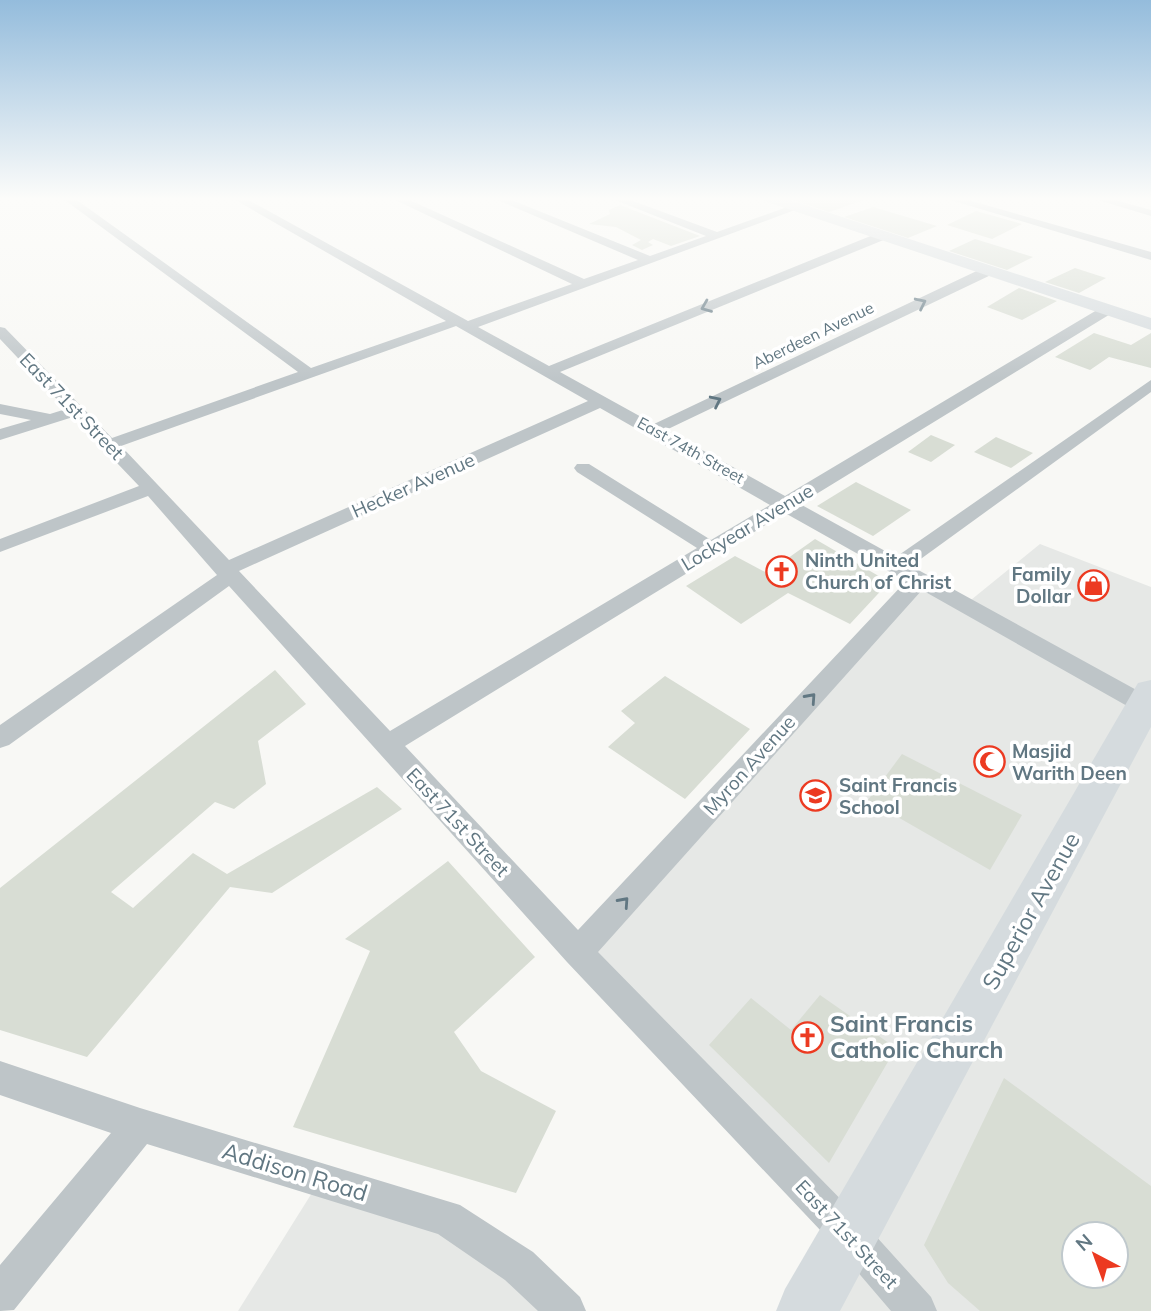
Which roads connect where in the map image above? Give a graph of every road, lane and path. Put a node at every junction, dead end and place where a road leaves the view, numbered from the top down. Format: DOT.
graph roads {
  1 [pos="151,259"];
  2 [pos="344,259"];
  3 [pos="528,259"];
  4 [pos="826,259"];
  5 [pos="953,259"];
  6 [pos="649,260"];
  7 [pos="988,271"];
  8 [pos="584,285"];
  9 [pos="1107,310"];
  10 [pos="1151,324"];
  11 [pos="460,325"];
  12 [pos="0,331"];
  13 [pos="547,372"];
  14 [pos="310,374"];
  15 [pos="1151,385"];
  16 [pos="602,401"];
  17 [pos="0,409"];
  18 [pos="63,414"];
  19 [pos="654,430"];
  20 [pos="0,435"];
  21 [pos="108,445"];
  22 [pos="583,468"];
  23 [pos="151,488"];
  24 [pos="786,503"];
  25 [pos="0,546"];
  26 [pos="712,549"];
  27 [pos="897,566"];
  28 [pos="226,573"];
  29 [pos="920,579"];
  30 [pos="1148,699"];
  31 [pos="0,738"];
  32 [pos="387,745"];
  33 [pos="578,952"];
  34 [pos="0,1078"];
  35 [pos="140,1125"];
  36 [pos="851,1236"];
  37 [pos="0,1296"];
  38 [pos="566,1311"];
  39 [pos="807,1311"];
  40 [pos="917,1311"];
  1 -- 14 [label="street"];
  2 -- 11 [label="street, East 74th Street"];
  3 -- 8 [label="street"];
  4 -- 13 [label="street, one-way"];
  5 -- 7 [label="main road"];
  6 -- 8 [label="street"];
  7 -- 9 [label="main road"];
  19 -- 7 [label="street, Aberdeen Avenue, one-way"];
  8 -- 11 [label="street"];
  9 -- 10 [label="main road"];
  9 -- 24 [label="street, Lockyear Avenue"];
  11 -- 13 [label="street, East 74th Street"];
  11 -- 14 [label="street"];
  12 -- 18 [label="street, East 71st Street"];
  13 -- 16 [label="street, East 74th Street"];
  14 -- 21 [label="street"];
  15 -- 27 [label="street"];
  16 -- 19 [label="street, East 74th Street"];
  16 -- 28 [label="street, Hecker Avenue"];
  17 -- 18 [label="street"];
  18 -- 20 [label="street"];
  18 -- 21 [label="street, East 71st Street"];
  19 -- 24 [label="street, East 74th Street"];
  21 -- 23 [label="street, East 71st Street"];
  22 -- 26 [label="street"];
  23 -- 25 [label="street"];
  23 -- 28 [label="street, East 71st Street"];
  24 -- 26 [label="street, Lockyear Avenue"];
  24 -- 27 [label="street, East 74th Street"];
  26 -- 32 [label="street, Lockyear Avenue"];
  27 -- 29 [label="street, East 74th Street"];
  28 -- 31 [label="street, Hecker Avenue"];
  28 -- 32 [label="street, East 71st Street"];
  29 -- 30 [label="street, East 74th Street"];
  33 -- 29 [label="street, Myron Avenue, one-way"];
  30 -- 36 [label="main road, Superior Avenue"];
  32 -- 33 [label="street, East 71st Street"];
  33 -- 36 [label="street, East 71st Street"];
  34 -- 35 [label="street, Addison Road"];
  35 -- 37 [label="street"];
  35 -- 38 [label="street, Addison Road"];
  36 -- 39 [label="main road, Superior Avenue"];
  36 -- 40 [label="street, East 71st Street"];
}
